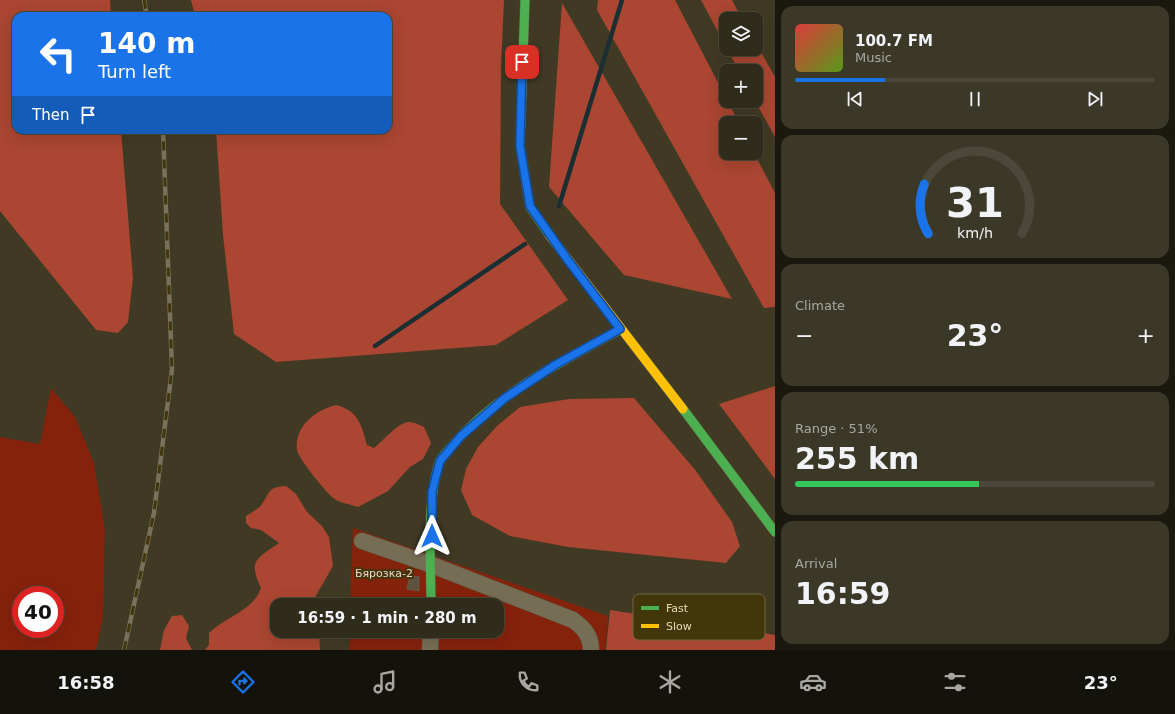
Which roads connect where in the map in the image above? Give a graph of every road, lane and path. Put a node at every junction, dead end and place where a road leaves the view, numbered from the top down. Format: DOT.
graph roads {
  1 [pos="525,0"];
  2 [pos="620,329"];
  3 [pos="775,532"];
  4 [pos="362,541"];
  5 [pos="432,565"];
  6 [pos="431,598"];
  7 [pos="430,638"];
  8 [pos="430,650"];
  9 [pos="591,650"];
  1 -- 2 [label="street"];
  2 -- 3 [label="street"];
  2 -- 5 [label="street"];
  4 -- 5 [label="street"];
  5 -- 6 [label="street"];
  5 -- 9 [label="street"];
  7 -- 8 [label="street"];
}
